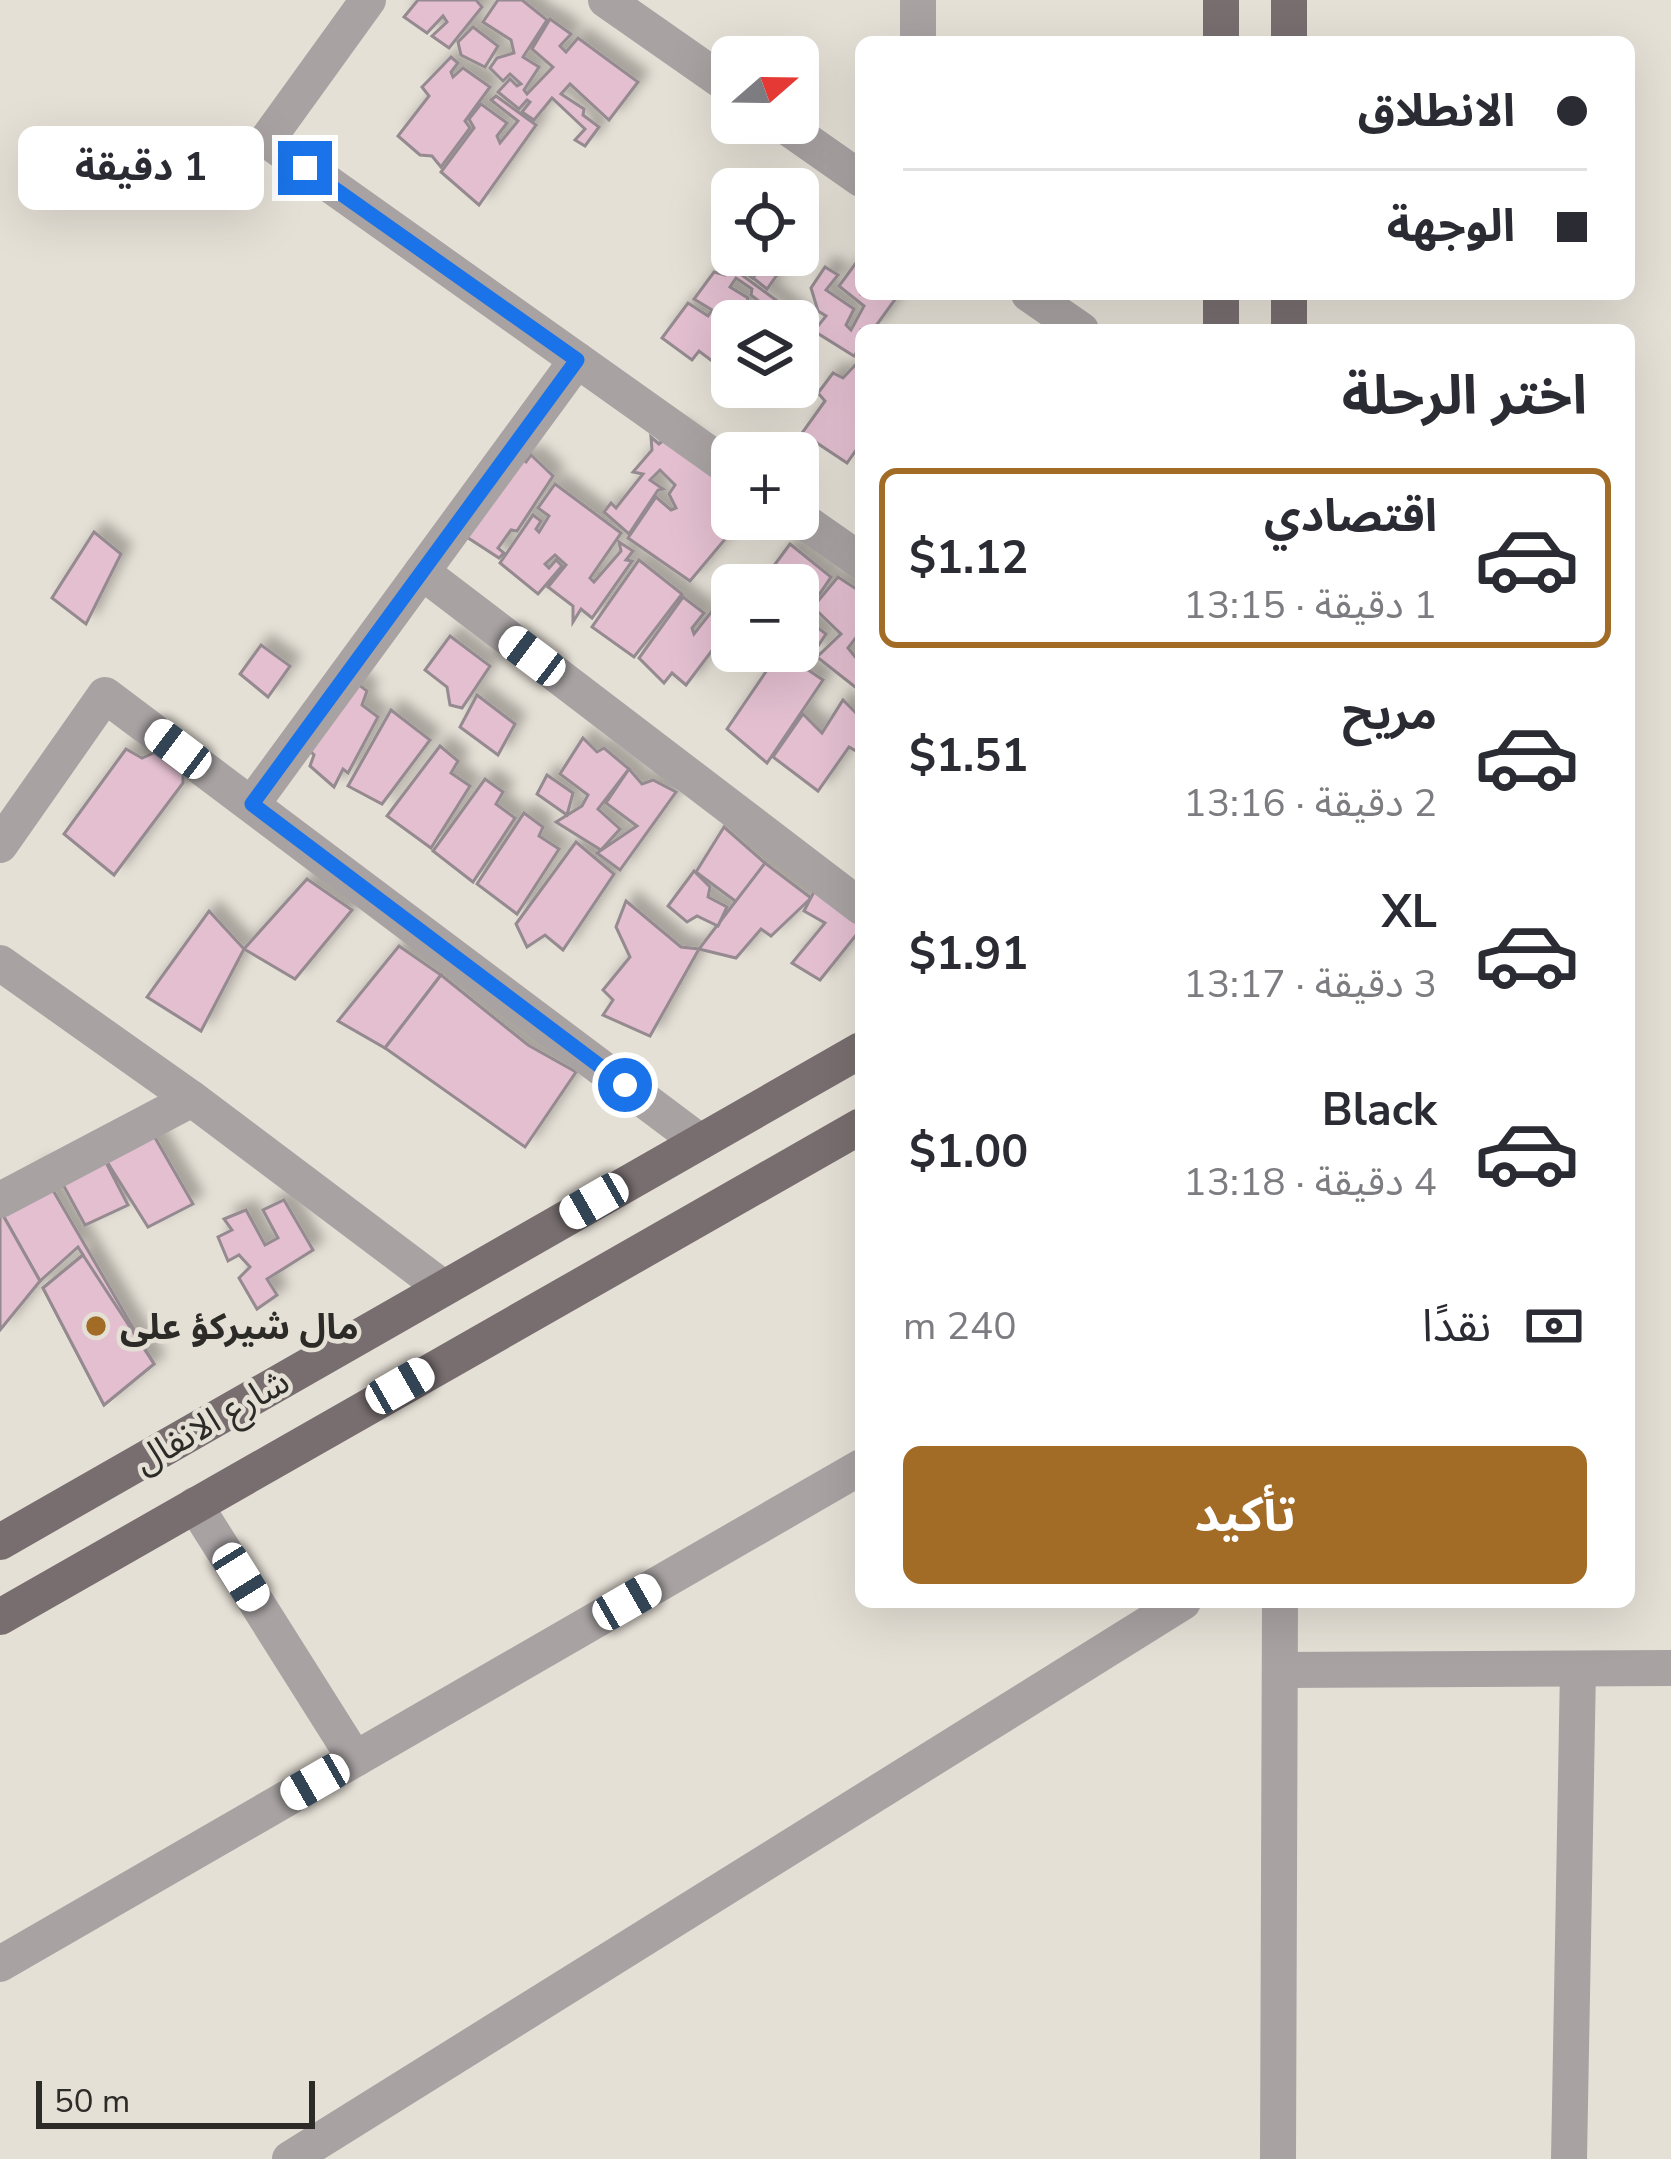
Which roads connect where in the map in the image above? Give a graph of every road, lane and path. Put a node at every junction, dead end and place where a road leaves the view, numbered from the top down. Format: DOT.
graph roads {
  1 [pos="368,0"];
  2 [pos="918,0"];
  3 [pos="1221,0"];
  4 [pos="1289,0"];
  5 [pos="615,3"];
  6 [pos="918,36"];
  7 [pos="1221,36"];
  8 [pos="1289,36"];
  9 [pos="711,73"];
  10 [pos="812,144"];
  11 [pos="855,174"];
  12 [pos="1038,300"];
  13 [pos="1073,324"];
  14 [pos="577,360"];
  15 [pos="711,455"];
  16 [pos="819,532"];
  17 [pos="855,557"];
  18 [pos="422,572"];
  19 [pos="252,804"];
  20 [pos="0,845"];
  21 [pos="855,902"];
  22 [pos="0,963"];
  23 [pos="855,1053"];
  24 [pos="192,1099"];
  25 [pos="855,1129"];
  26 [pos="700,1142"];
  27 [pos="0,1200"];
  28 [pos="489,1260"];
  29 [pos="442,1287"];
  30 [pos="524,1315"];
  31 [pos="855,1470"];
  32 [pos="195,1505"];
  33 [pos="0,1543"];
  34 [pos="1173,1608"];
  35 [pos="1280,1608"];
  36 [pos="0,1617"];
  37 [pos="1671,1668"];
  38 [pos="1578,1669"];
  39 [pos="1280,1670"];
  40 [pos="355,1760"];
  41 [pos="0,1964"];
  42 [pos="290,2159"];
  43 [pos="1278,2159"];
  44 [pos="1569,2159"];
  1 -- 14 [label="street"];
  2 -- 6 [label="street"];
  3 -- 7 [label="main road"];
  4 -- 8 [label="main road"];
  5 -- 9 [label="street"];
  10 -- 11 [label="street"];
  12 -- 13 [label="street"];
  14 -- 15 [label="street"];
  14 -- 18 [label="street"];
  16 -- 17 [label="street"];
  18 -- 19 [label="street"];
  18 -- 21 [label="street"];
  19 -- 20 [label="street"];
  19 -- 26 [label="street"];
  22 -- 24 [label="street"];
  23 -- 26 [label="main road, شارع الانفال"];
  24 -- 27 [label="street"];
  24 -- 29 [label="street"];
  25 -- 30 [label="main road, شارع الانفال"];
  26 -- 28 [label="main road, شارع الانفال"];
  28 -- 29 [label="main road, شارع الانفال"];
  28 -- 30 [label="main road"];
  29 -- 33 [label="main road, شارع الانفال"];
  30 -- 32 [label="main road, شارع الانفال"];
  31 -- 40 [label="street"];
  32 -- 36 [label="main road, شارع الانفال"];
  32 -- 40 [label="street"];
  34 -- 42 [label="street"];
  35 -- 39 [label="street"];
  37 -- 38 [label="street"];
  38 -- 39 [label="street"];
  38 -- 44 [label="street"];
  39 -- 43 [label="street"];
  40 -- 41 [label="street"];
}
